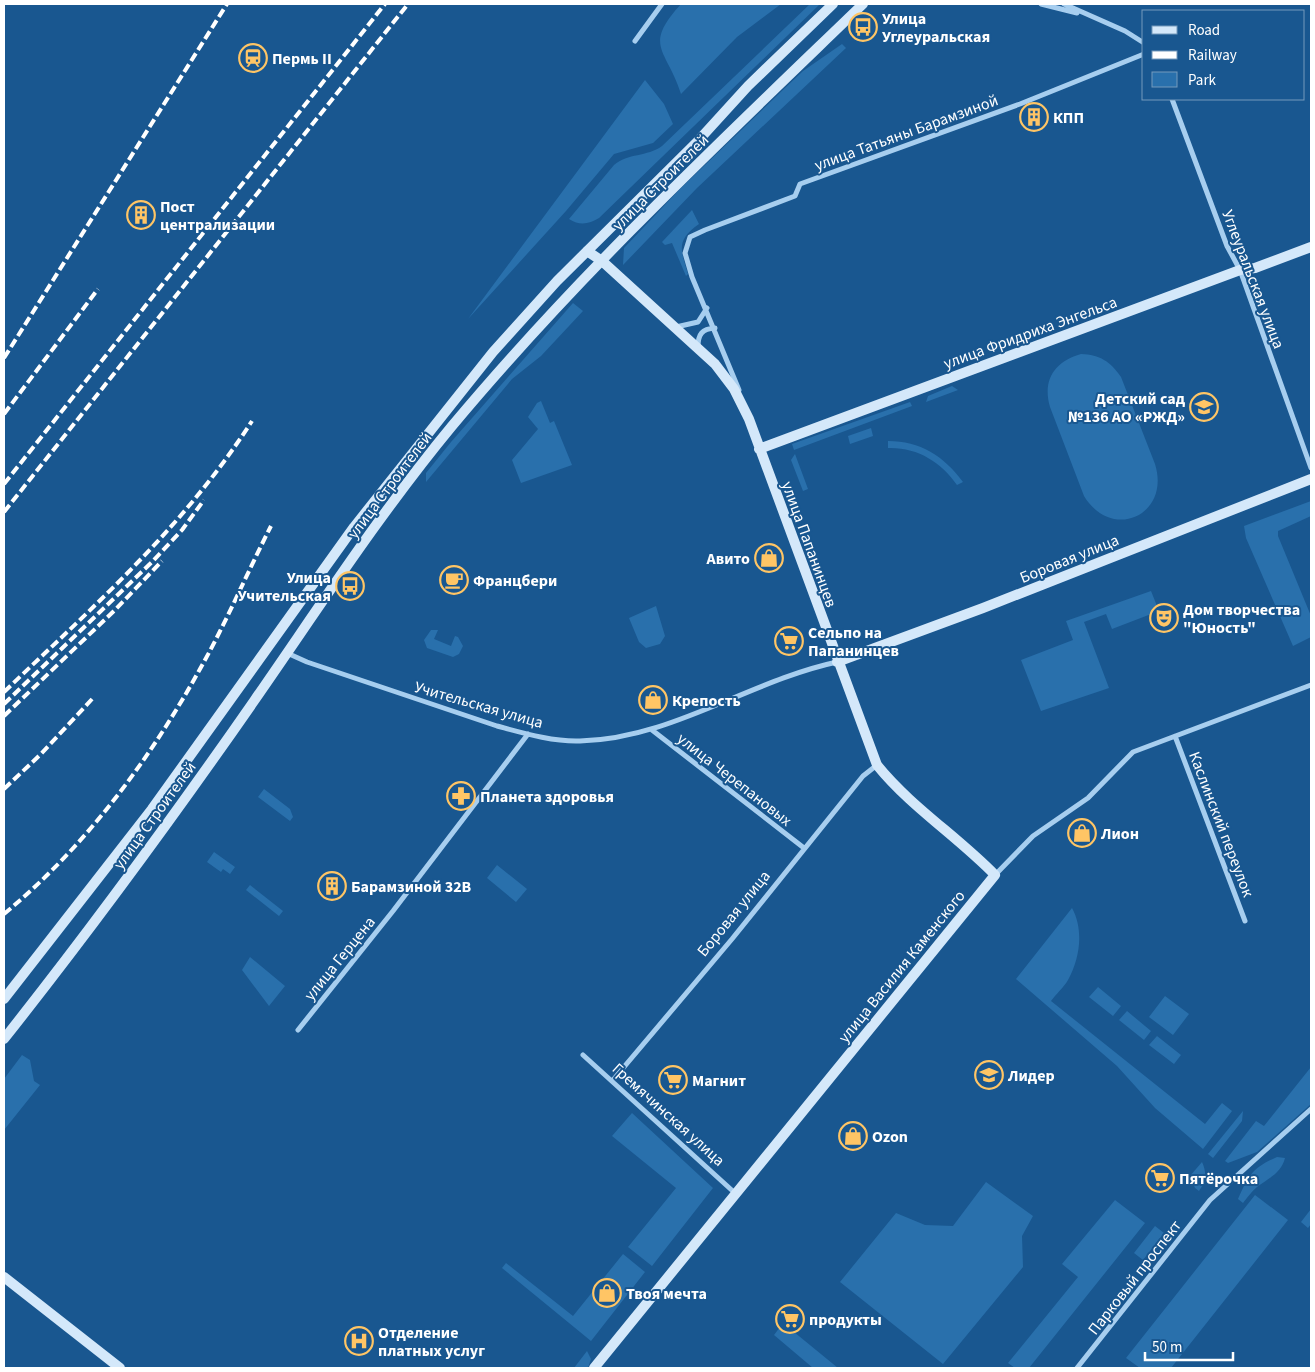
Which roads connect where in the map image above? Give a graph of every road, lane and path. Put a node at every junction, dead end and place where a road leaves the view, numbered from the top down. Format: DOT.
graph roads {
  1 [pos="662,4"];
  2 [pos="833,4"];
  3 [pos="863,4"];
  4 [pos="1041,4"];
  5 [pos="1064,4"];
  6 [pos="1092,16"];
  7 [pos="635,41"];
  8 [pos="1142,42"];
  9 [pos="1142,55"];
  10 [pos="1172,100"];
  11 [pos="687,244"];
  12 [pos="1311,248"];
  13 [pos="587,251"];
  14 [pos="602,261"];
  15 [pos="1240,270"];
  16 [pos="707,308"];
  17 [pos="675,327"];
  18 [pos="715,328"];
  19 [pos="698,347"];
  20 [pos="743,406"];
  21 [pos="759,448"];
  22 [pos="1311,468"];
  23 [pos="1311,479"];
  24 [pos="288,653"];
  25 [pos="838,662"];
  26 [pos="1311,685"];
  27 [pos="652,730"];
  28 [pos="528,734"];
  29 [pos="1175,736"];
  30 [pos="877,765"];
  31 [pos="804,848"];
  32 [pos="995,875"];
  33 [pos="1245,921"];
  34 [pos="4,999"];
  35 [pos="298,1030"];
  36 [pos="4,1039"];
  37 [pos="583,1055"];
  38 [pos="613,1080"];
  39 [pos="1311,1109"];
  40 [pos="736,1194"];
  41 [pos="4,1277"];
  42 [pos="120,1368"];
  43 [pos="594,1368"];
  44 [pos="1078,1368"];
  1 -- 7 [label="street"];
  2 -- 13 [label="main road, улица Строителей"];
  3 -- 14 [label="main road, улица Строителей"];
  4 -- 6 [label="street"];
  5 -- 6 [label="street"];
  6 -- 8 [label="street"];
  9 -- 11 [label="street, улица Татьяны Барамзиной"];
  10 -- 15 [label="street, Углеуральская улица"];
  11 -- 16 [label="street, улица Папанинцев"];
  12 -- 15 [label="main road, улица Фридриха Энгельса"];
  13 -- 14 [label="main road, улица Папанинцев"];
  13 -- 34 [label="main road, улица Строителей"];
  14 -- 17 [label="main road, улица Папанинцев"];
  14 -- 24 [label="main road, улица Строителей"];
  15 -- 21 [label="main road, улица Фридриха Энгельса"];
  15 -- 22 [label="street, Углеуральская улица"];
  16 -- 17 [label="street"];
  16 -- 18 [label="street, улица Папанинцев"];
  17 -- 19 [label="main road, улица Папанинцев"];
  18 -- 19 [label="street"];
  18 -- 20 [label="street, улица Папанинцев"];
  19 -- 20 [label="main road, улица Папанинцев"];
  20 -- 21 [label="main road, улица Папанинцев"];
  21 -- 25 [label="main road, улица Папанинцев"];
  23 -- 25 [label="main road, Боровая улица"];
  24 -- 28 [label="street, Учительская улица"];
  24 -- 36 [label="main road, улица Строителей"];
  25 -- 27 [label="street, Учительская улица"];
  25 -- 30 [label="main road, улица Папанинцев"];
  26 -- 29 [label="street, улица Василия Каменского"];
  27 -- 28 [label="street, Учительская улица"];
  27 -- 31 [label="street, улица Черепановых"];
  28 -- 35 [label="street, улица Герцена"];
  29 -- 32 [label="street, улица Василия Каменского"];
  29 -- 33 [label="street, Каслинский переулок"];
  30 -- 31 [label="street, Боровая улица"];
  30 -- 32 [label="main road, улица Папанинцев"];
  31 -- 38 [label="street, Боровая улица"];
  32 -- 40 [label="main road, улица Василия Каменского"];
  37 -- 38 [label="street, Гремячинская улица"];
  38 -- 40 [label="street, Гремячинская улица"];
  39 -- 44 [label="street, Парковый проспект"];
  40 -- 43 [label="main road, улица Василия Каменского"];
  41 -- 42 [label="main road"];
}
